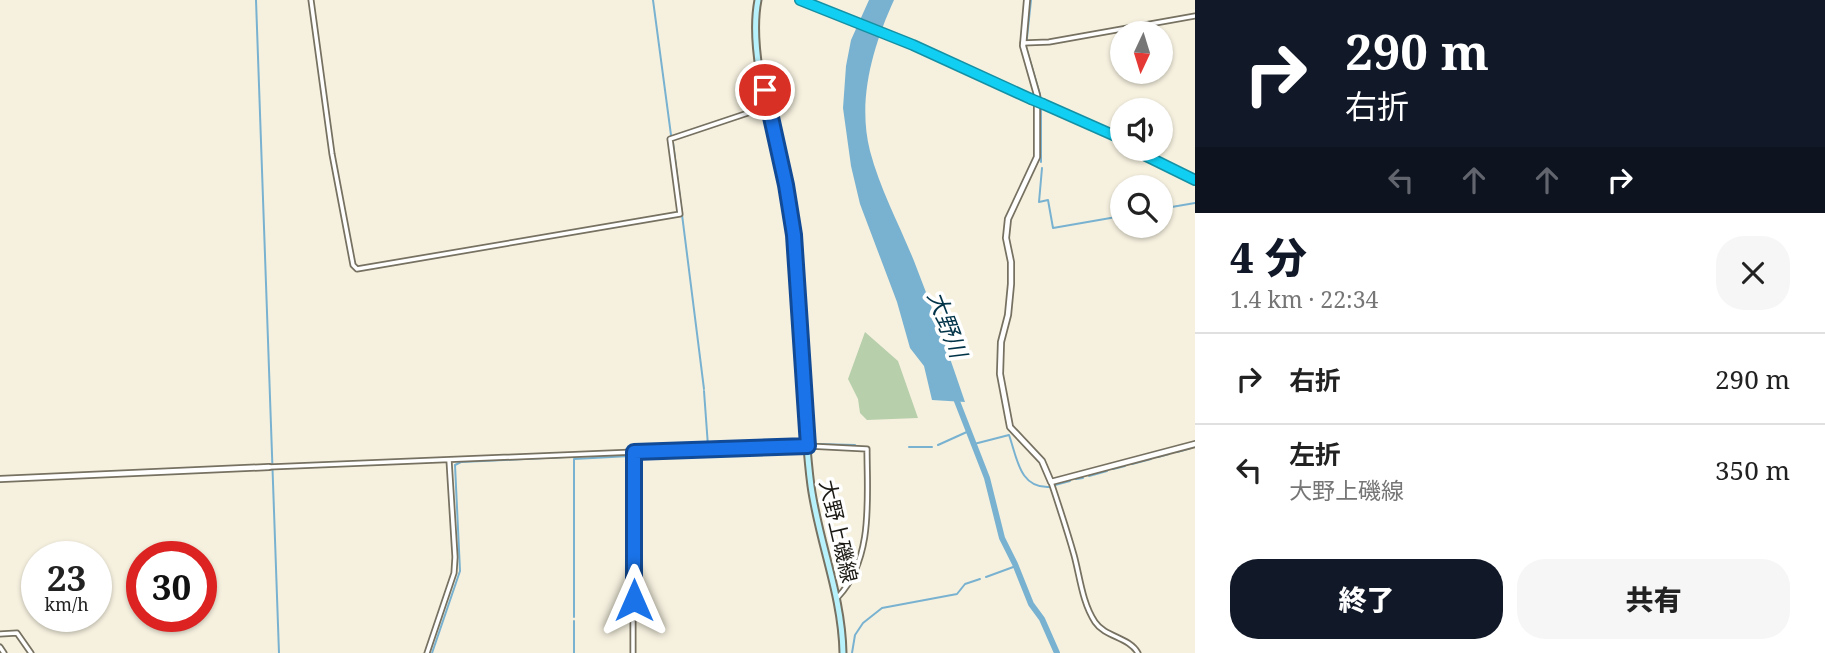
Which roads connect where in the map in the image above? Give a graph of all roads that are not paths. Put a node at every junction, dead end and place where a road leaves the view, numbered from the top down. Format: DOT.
graph roads {
  1 [pos="310,0"];
  2 [pos="758,0"];
  3 [pos="800,0"];
  4 [pos="1027,0"];
  5 [pos="1195,16"];
  6 [pos="1025,43"];
  7 [pos="768,106"];
  8 [pos="1110,135"];
  9 [pos="1162,161"];
  10 [pos="1167,161"];
  11 [pos="1194,174"];
  12 [pos="1195,444"];
  13 [pos="808,446"];
  14 [pos="634,452"];
  15 [pos="449,460"];
  16 [pos="269,467"];
  17 [pos="0,480"];
  18 [pos="1051,482"];
  19 [pos="838,597"];
  20 [pos="0,634"];
  21 [pos="0,647"];
  22 [pos="4,653"];
  23 [pos="31,653"];
  24 [pos="427,653"];
  25 [pos="633,653"];
  26 [pos="843,653"];
  27 [pos="1138,653"];
  1 -- 7 [label="street"];
  2 -- 7 [label="main road, 大野上磯線"];
  3 -- 8 [label="highway, bridge"];
  4 -- 6 [label="street"];
  5 -- 6 [label="street"];
  6 -- 18 [label="street"];
  7 -- 13 [label="main road, 大野上磯線"];
  9 -- 11 [label="highway"];
  10 -- 11 [label="highway"];
  12 -- 18 [label="street"];
  13 -- 14 [label="street"];
  13 -- 19 [label="main road, 大野上磯線"];
  13 -- 19 [label="street"];
  14 -- 15 [label="street"];
  14 -- 25 [label="street"];
  15 -- 16 [label="street"];
  15 -- 24 [label="street"];
  16 -- 17 [label="street"];
  18 -- 27 [label="street"];
  19 -- 26 [label="main road, 大野上磯線"];
  20 -- 23 [label="street"];
  21 -- 22 [label="street"];
}
